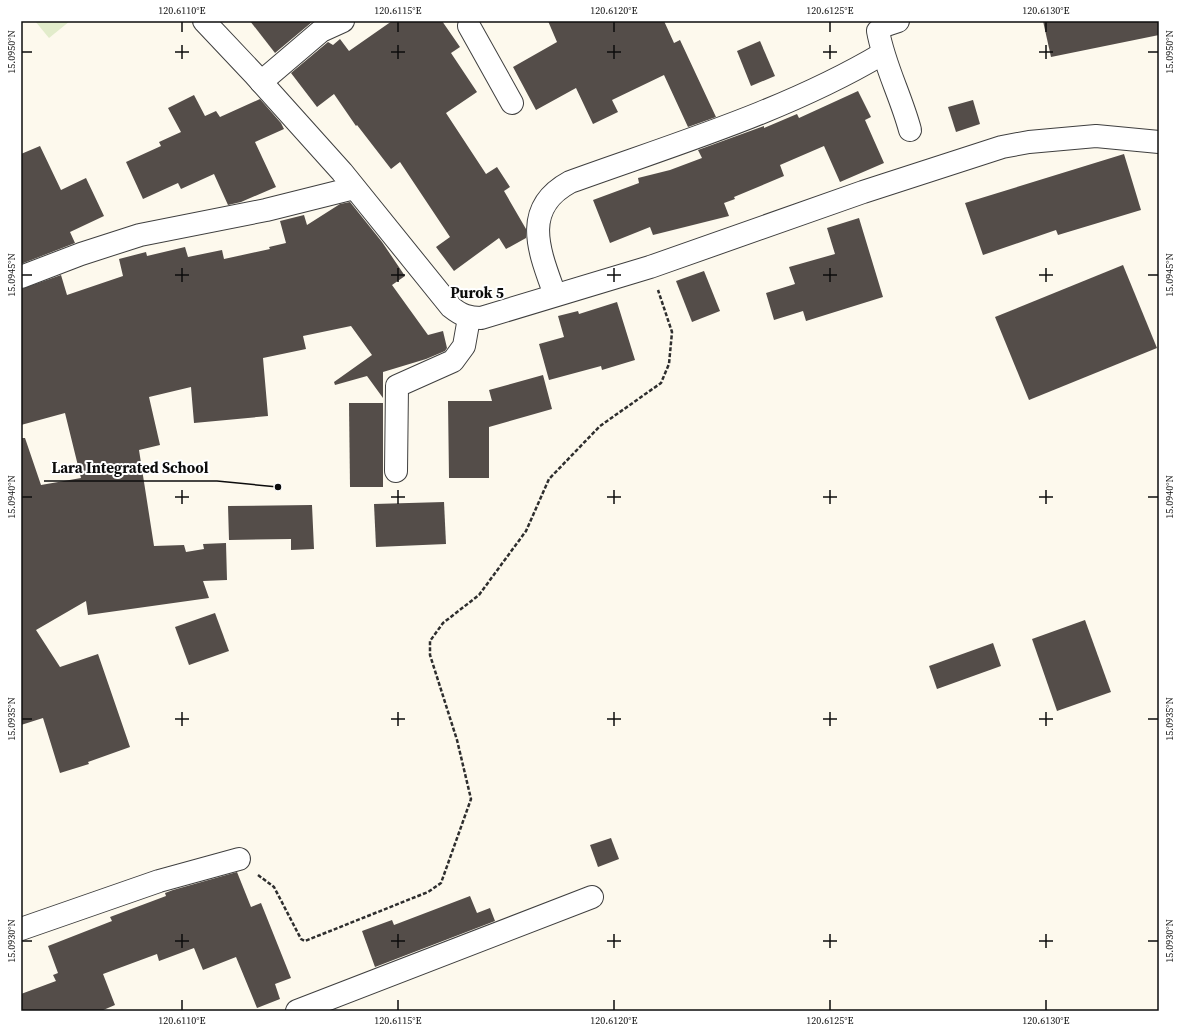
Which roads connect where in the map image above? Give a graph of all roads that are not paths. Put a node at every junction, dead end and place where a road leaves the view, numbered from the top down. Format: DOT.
graph roads {
  1 [pos="204,21"];
  2 [pos="343,21"];
  3 [pos="898,21"];
  4 [pos="469,23"];
  5 [pos="321,26"];
  6 [pos="882,54"];
  7 [pos="261,82"];
  8 [pos="512,103"];
  9 [pos="910,130"];
  10 [pos="1159,142"];
  11 [pos="354,188"];
  12 [pos="21,277"];
  13 [pos="555,295"];
  14 [pos="470,318"];
  15 [pos="396,471"];
  16 [pos="239,860"];
  17 [pos="592,897"];
  18 [pos="21,929"];
  19 [pos="297,1011"];
  1 -- 7 [label="street"];
  2 -- 5 [label="street"];
  3 -- 6 [label="street"];
  4 -- 8 [label="street"];
  5 -- 7 [label="street"];
  6 -- 9 [label="street"];
  6 -- 13 [label="street"];
  7 -- 11 [label="street"];
  10 -- 13 [label="street"];
  11 -- 12 [label="street"];
  11 -- 14 [label="street"];
  13 -- 14 [label="street"];
  14 -- 15 [label="street"];
  16 -- 18 [label="street"];
  17 -- 19 [label="street"];
}
